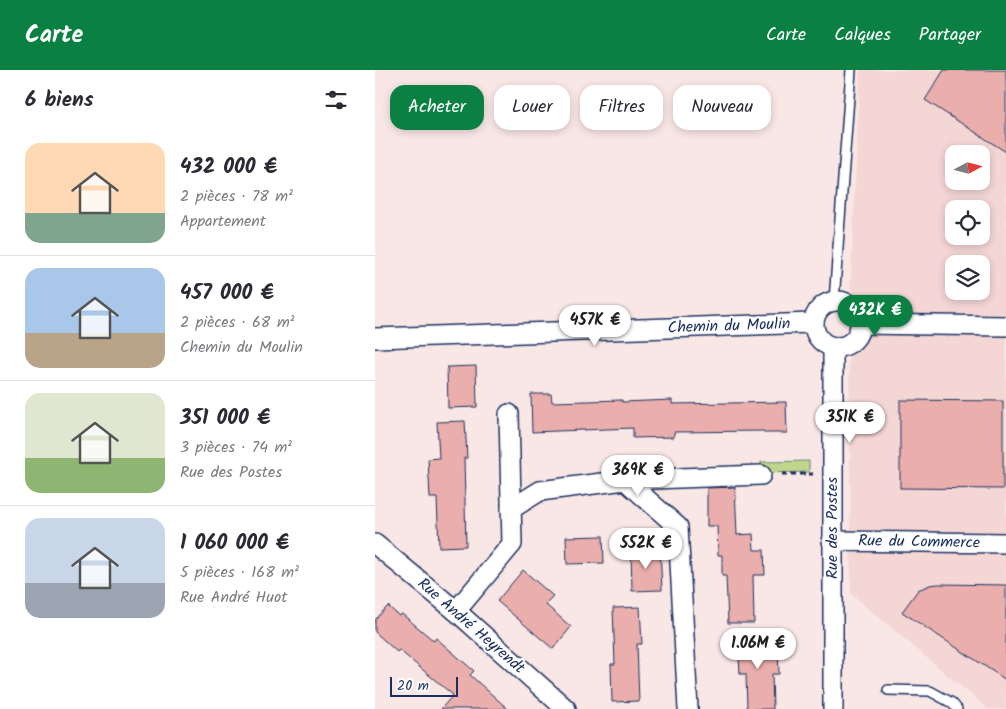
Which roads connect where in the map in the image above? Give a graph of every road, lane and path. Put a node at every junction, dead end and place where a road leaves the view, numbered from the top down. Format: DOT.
graph roads {
  1 [pos="851,70"];
  2 [pos="834,301"];
  3 [pos="813,323"];
  4 [pos="860,324"];
  5 [pos="1006,326"];
  6 [pos="375,338"];
  7 [pos="833,348"];
  8 [pos="509,414"];
  9 [pos="833,473"];
  10 [pos="761,475"];
  11 [pos="625,480"];
  12 [pos="511,509"];
  13 [pos="832,541"];
  14 [pos="1006,543"];
  15 [pos="375,544"];
  16 [pos="456,611"];
  17 [pos="888,690"];
  18 [pos="565,709"];
  19 [pos="688,709"];
  20 [pos="833,709"];
  21 [pos="957,709"];
  1 -- 2 [label="lane"];
  2 -- 3 [label="street"];
  2 -- 4 [label="street"];
  3 -- 6 [label="street, Chemin du Moulin"];
  3 -- 7 [label="street"];
  4 -- 5 [label="street"];
  4 -- 7 [label="street"];
  7 -- 9 [label="street, Rue des Postes"];
  8 -- 12 [label="street"];
  9 -- 10 [label="path"];
  9 -- 13 [label="street, Rue des Postes"];
  10 -- 11 [label="street"];
  11 -- 12 [label="street"];
  11 -- 19 [label="street"];
  12 -- 16 [label="street"];
  13 -- 14 [label="street, Rue du Commerce"];
  13 -- 20 [label="street, Rue des Postes"];
  15 -- 16 [label="street, Rue André Heyrendt"];
  16 -- 18 [label="street, Rue André Heyrendt"];
  17 -- 21 [label="lane"];
}
